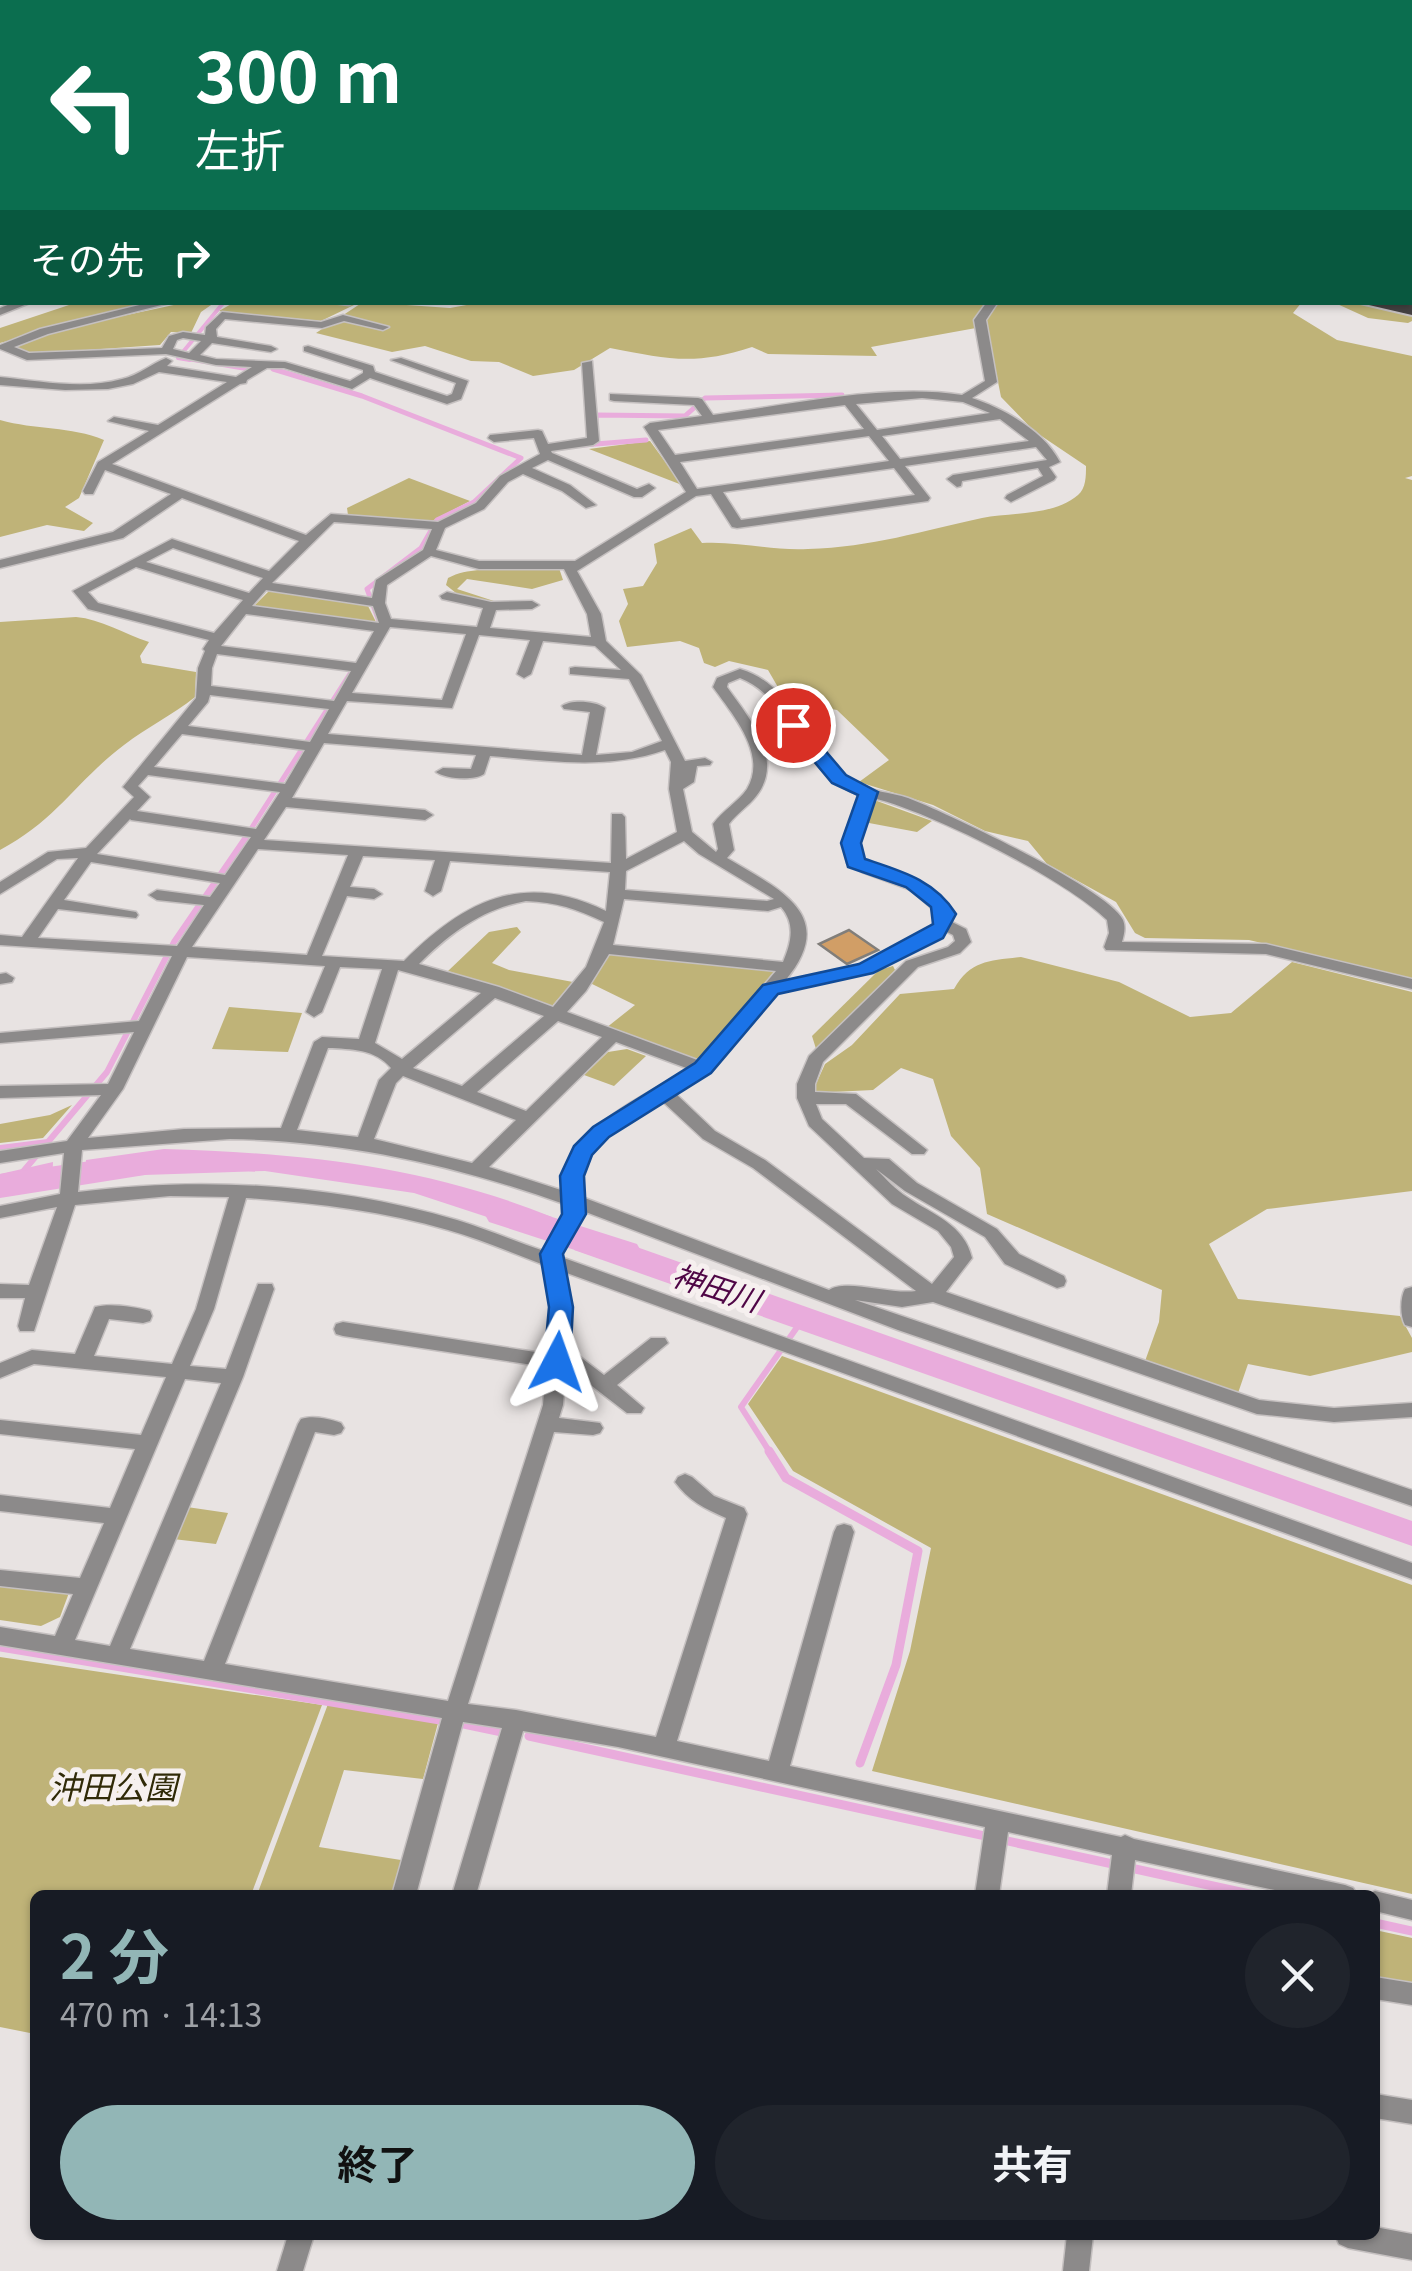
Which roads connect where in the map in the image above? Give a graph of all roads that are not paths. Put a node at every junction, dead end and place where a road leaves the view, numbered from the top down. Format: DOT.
graph roads {
  1 [pos="155,305"];
  2 [pos="990,305"];
  3 [pos="1382,305"];
  4 [pos="1412,310"];
  5 [pos="383,327"];
  6 [pos="207,337"];
  7 [pos="2,347"];
  8 [pos="271,348"];
  9 [pos="308,350"];
  10 [pos="192,356"];
  11 [pos="163,360"];
  12 [pos="396,360"];
  13 [pos="588,363"];
  14 [pos="262,365"];
  15 [pos="370,374"];
  16 [pos="0,381"];
  17 [pos="242,381"];
  18 [pos="127,384"];
  19 [pos="152,388"];
  20 [pos="967,396"];
  21 [pos="614,397"];
  22 [pos="848,401"];
  23 [pos="1004,415"];
  24 [pos="710,419"];
  25 [pos="114,421"];
  26 [pos="161,429"];
  27 [pos="873,433"];
  28 [pos="494,438"];
  29 [pos="1039,443"];
  30 [pos="545,452"];
  31 [pos="672,459"];
  32 [pos="898,464"];
  33 [pos="1042,464"];
  34 [pos="102,466"];
  35 [pos="525,470"];
  36 [pos="957,483"];
  37 [pos="648,488"];
  38 [pos="89,491"];
  39 [pos="693,492"];
  40 [pos="716,492"];
  41 [pos="178,495"];
  42 [pos="1011,498"];
  43 [pos="590,505"];
  44 [pos="440,526"];
  45 [pos="308,540"];
  46 [pos="430,552"];
  47 [pos="134,562"];
  48 [pos="0,564"];
  49 [pos="578,565"];
  50 [pos="266,581"];
  51 [pos="448,596"];
  52 [pos="370,602"];
  53 [pos="246,604"];
  54 [pos="532,605"];
  55 [pos="491,606"];
  56 [pos="379,626"];
  57 [pos="478,631"];
  58 [pos="538,636"];
  59 [pos="599,642"];
  60 [pos="213,644"];
  61 [pos="361,668"];
  62 [pos="576,671"];
  63 [pos="525,674"];
  64 [pos="634,675"];
  65 [pos="205,690"];
  66 [pos="343,702"];
  67 [pos="569,706"];
  68 [pos="810,711"];
  69 [pos="795,727"];
  70 [pos="180,730"];
  71 [pos="318,742"];
  72 [pos="670,743"];
  73 [pos="484,752"];
  74 [pos="588,760"];
  75 [pos="704,762"];
  76 [pos="146,770"];
  77 [pos="443,772"];
  78 [pos="476,774"];
  79 [pos="497,776"];
  80 [pos="676,784"];
  81 [pos="868,792"];
  82 [pos="286,796"];
  83 [pos="131,814"];
  84 [pos="424,815"];
  85 [pos="618,817"];
  86 [pos="685,834"];
  87 [pos="258,839"];
  88 [pos="88,854"];
  89 [pos="356,854"];
  90 [pos="443,859"];
  91 [pos="718,859"];
  92 [pos="620,868"];
  93 [pos="230,880"];
  94 [pos="0,889"];
  95 [pos="341,890"];
  96 [pos="433,892"];
  97 [pos="158,894"];
  98 [pos="374,894"];
  99 [pos="617,894"];
  100 [pos="215,902"];
  101 [pos="784,902"];
  102 [pos="53,903"];
  103 [pos="130,916"];
  104 [pos="611,918"];
  105 [pos="943,924"];
  106 [pos="0,940"];
  107 [pos="28,940"];
  108 [pos="175,949"];
  109 [pos="604,949"];
  110 [pos="314,959"];
  111 [pos="335,960"];
  112 [pos="400,965"];
  113 [pos="788,967"];
  114 [pos="1412,984"];
  115 [pos="771,989"];
  116 [pos="493,991"];
  117 [pos="314,1012"];
  118 [pos="554,1014"];
  119 [pos="132,1027"];
  120 [pos="614,1035"];
  121 [pos="0,1038"];
  122 [pos="366,1044"];
  123 [pos="703,1068"];
  124 [pos="400,1069"];
  125 [pos="99,1090"];
  126 [pos="0,1092"];
  127 [pos="464,1093"];
  128 [pos="665,1094"];
  129 [pos="806,1098"];
  130 [pos="530,1119"];
  131 [pos="286,1137"];
  132 [pos="364,1143"];
  133 [pos="73,1146"];
  134 [pos="918,1150"];
  135 [pos="0,1157"];
  136 [pos="858,1164"];
  137 [pos="478,1168"];
  138 [pos="240,1188"];
  139 [pos="68,1196"];
  140 [pos="573,1207"];
  141 [pos="0,1212"];
  142 [pos="552,1258"];
  143 [pos="1056,1281"];
  144 [pos="265,1290"];
  145 [pos="0,1291"];
  146 [pos="36,1292"];
  147 [pos="1412,1294"];
  148 [pos="934,1295"];
  149 [pos="832,1299"];
  150 [pos="143,1316"];
  151 [pos="1412,1320"];
  152 [pos="28,1326"];
  153 [pos="343,1329"];
  154 [pos="658,1343"];
  155 [pos="558,1356"];
  156 [pos="82,1362"];
  157 [pos="178,1370"];
  158 [pos="0,1371"];
  159 [pos="234,1377"];
  160 [pos="604,1385"];
  161 [pos="634,1408"];
  162 [pos="1412,1410"];
  163 [pos="548,1424"];
  164 [pos="0,1427"];
  165 [pos="334,1428"];
  166 [pos="593,1428"];
  167 [pos="147,1442"];
  168 [pos="686,1482"];
  169 [pos="1412,1498"];
  170 [pos="0,1503"];
  171 [pos="114,1516"];
  172 [pos="844,1532"];
  173 [pos="1412,1571"];
  174 [pos="0,1578"];
  175 [pos="85,1588"];
  176 [pos="0,1636"];
  177 [pos="62,1644"];
  178 [pos="118,1653"];
  179 [pos="212,1670"];
  180 [pos="454,1712"];
  181 [pos="516,1720"];
  182 [pos="664,1748"];
  183 [pos="777,1771"];
  184 [pos="996,1832"];
  185 [pos="1122,1868"];
  186 [pos="1258,1888"];
  187 [pos="405,1890"];
  188 [pos="465,1890"];
  189 [pos="987,1890"];
  190 [pos="1380,1903"];
  191 [pos="1412,1910"];
  192 [pos="1380,1989"];
  193 [pos="1412,1994"];
  194 [pos="1380,2107"];
  195 [pos="1412,2112"];
  196 [pos="299,2240"];
  197 [pos="1079,2240"];
  198 [pos="1375,2240"];
  199 [pos="1412,2247"];
  200 [pos="290,2271"];
  201 [pos="1076,2271"];
  1 -- 7 [label="street"];
  2 -- 20 [label="street"];
  3 -- 4 [label="main road"];
  5 -- 6 [label="street"];
  6 -- 8 [label="street"];
  6 -- 10 [label="street"];
  6 -- 11 [label="street"];
  7 -- 11 [label="street"];
  9 -- 15 [label="street"];
  10 -- 11 [label="street"];
  10 -- 14 [label="street"];
  11 -- 17 [label="street"];
  11 -- 18 [label="street"];
  12 -- 15 [label="street"];
  13 -- 30 [label="street"];
  14 -- 15 [label="street"];
  14 -- 17 [label="street"];
  16 -- 18 [label="street"];
  17 -- 26 [label="street"];
  18 -- 19 [label="street"];
  20 -- 22 [label="street"];
  20 -- 23 [label="street"];
  21 -- 24 [label="street"];
  22 -- 24 [label="street"];
  22 -- 27 [label="street"];
  23 -- 27 [label="street"];
  23 -- 29 [label="street"];
  24 -- 31 [label="street"];
  25 -- 26 [label="street"];
  26 -- 34 [label="street"];
  27 -- 31 [label="street"];
  27 -- 32 [label="street"];
  28 -- 30 [label="street"];
  29 -- 32 [label="street"];
  29 -- 33 [label="street"];
  30 -- 35 [label="street"];
  30 -- 37 [label="street"];
  31 -- 39 [label="street"];
  32 -- 40 [label="street"];
  32 -- 40 [label="street"];
  33 -- 36 [label="street"];
  33 -- 42 [label="street"];
  34 -- 38 [label="street"];
  34 -- 41 [label="street"];
  35 -- 43 [label="street"];
  35 -- 44 [label="street"];
  39 -- 40 [label="street"];
  39 -- 49 [label="street"];
  41 -- 45 [label="street"];
  41 -- 48 [label="street"];
  44 -- 45 [label="street"];
  44 -- 46 [label="street"];
  45 -- 50 [label="street"];
  46 -- 49 [label="street"];
  46 -- 52 [label="street"];
  47 -- 50 [label="street"];
  47 -- 53 [label="street"];
  47 -- 60 [label="street"];
  49 -- 59 [label="street"];
  50 -- 52 [label="street"];
  50 -- 53 [label="street"];
  51 -- 55 [label="street"];
  52 -- 56 [label="street"];
  53 -- 56 [label="street"];
  53 -- 60 [label="street"];
  54 -- 55 [label="street"];
  55 -- 57 [label="street"];
  56 -- 57 [label="street"];
  56 -- 61 [label="street"];
  57 -- 58 [label="street"];
  57 -- 66 [label="street"];
  58 -- 59 [label="street"];
  58 -- 63 [label="street"];
  59 -- 64 [label="street"];
  60 -- 61 [label="street"];
  60 -- 65 [label="street"];
  61 -- 66 [label="street"];
  62 -- 64 [label="street"];
  64 -- 72 [label="street"];
  65 -- 66 [label="street"];
  65 -- 70 [label="street"];
  66 -- 71 [label="street"];
  67 -- 74 [label="street"];
  68 -- 69 [label="street"];
  69 -- 81 [label="street"];
  69 -- 91 [label="street"];
  70 -- 71 [label="street"];
  70 -- 76 [label="street"];
  71 -- 73 [label="street"];
  71 -- 82 [label="street"];
  72 -- 74 [label="street"];
  72 -- 80 [label="street"];
  73 -- 74 [label="street"];
  73 -- 78 [label="street"];
  75 -- 80 [label="street"];
  76 -- 82 [label="street"];
  76 -- 83 [label="street"];
  77 -- 78 [label="street"];
  78 -- 79 [label="street"];
  80 -- 86 [label="street"];
  81 -- 105 [label="street"];
  81 -- 114 [label="street"];
  82 -- 84 [label="street"];
  82 -- 87 [label="street"];
  83 -- 87 [label="street"];
  83 -- 88 [label="street"];
  85 -- 92 [label="street"];
  86 -- 91 [label="street"];
  86 -- 92 [label="street"];
  87 -- 89 [label="street"];
  87 -- 93 [label="street"];
  88 -- 93 [label="street"];
  88 -- 94 [label="street"];
  88 -- 102 [label="street"];
  89 -- 90 [label="street"];
  89 -- 95 [label="street"];
  90 -- 92 [label="street"];
  90 -- 96 [label="street"];
  91 -- 101 [label="street"];
  92 -- 99 [label="street"];
  93 -- 100 [label="street"];
  95 -- 98 [label="street"];
  95 -- 110 [label="street"];
  97 -- 100 [label="street"];
  99 -- 101 [label="street"];
  99 -- 104 [label="street"];
  100 -- 108 [label="street"];
  101 -- 113 [label="street"];
  102 -- 103 [label="street"];
  102 -- 107 [label="street"];
  104 -- 109 [label="street"];
  104 -- 112 [label="street"];
  105 -- 115 [label="street"];
  105 -- 129 [label="street"];
  106 -- 107 [label="street"];
  107 -- 108 [label="street"];
  108 -- 110 [label="street"];
  108 -- 119 [label="street"];
  109 -- 113 [label="street"];
  109 -- 118 [label="street"];
  110 -- 111 [label="street"];
  111 -- 112 [label="street"];
  111 -- 117 [label="street"];
  112 -- 116 [label="street"];
  112 -- 122 [label="street"];
  113 -- 115 [label="street"];
  115 -- 123 [label="street"];
  116 -- 118 [label="street"];
  116 -- 124 [label="street"];
  118 -- 120 [label="street"];
  118 -- 127 [label="street"];
  119 -- 121 [label="street"];
  119 -- 125 [label="street"];
  120 -- 123 [label="street"];
  120 -- 130 [label="street"];
  122 -- 124 [label="street"];
  122 -- 131 [label="street"];
  123 -- 128 [label="street"];
  124 -- 127 [label="street"];
  124 -- 132 [label="street"];
  125 -- 126 [label="street"];
  125 -- 133 [label="street"];
  127 -- 130 [label="street"];
  128 -- 140 [label="street"];
  128 -- 148 [label="street"];
  129 -- 134 [label="street"];
  129 -- 136 [label="street"];
  130 -- 137 [label="street"];
  131 -- 132 [label="street"];
  131 -- 133 [label="street"];
  132 -- 137 [label="street"];
  133 -- 135 [label="street"];
  133 -- 139 [label="street"];
  136 -- 143 [label="street"];
  136 -- 148 [label="street"];
  137 -- 140 [label="street"];
  138 -- 139 [label="street"];
  138 -- 142 [label="street"];
  138 -- 157 [label="street"];
  139 -- 141 [label="street"];
  139 -- 146 [label="street"];
  140 -- 142 [label="street"];
  140 -- 149 [label="street"];
  142 -- 155 [label="street"];
  142 -- 173 [label="street"];
  144 -- 159 [label="street"];
  145 -- 146 [label="street"];
  146 -- 152 [label="street"];
  147 -- 151 [label="street"];
  148 -- 149 [label="street"];
  148 -- 162 [label="street"];
  149 -- 169 [label="street"];
  150 -- 156 [label="street"];
  153 -- 155 [label="street"];
  154 -- 160 [label="street"];
  155 -- 160 [label="street"];
  155 -- 163 [label="street"];
  156 -- 157 [label="street"];
  156 -- 158 [label="street"];
  157 -- 159 [label="street"];
  157 -- 167 [label="street"];
  159 -- 178 [label="street"];
  160 -- 161 [label="street"];
  163 -- 166 [label="street"];
  163 -- 180 [label="street"];
  164 -- 167 [label="street"];
  165 -- 179 [label="street"];
  167 -- 171 [label="street"];
  168 -- 182 [label="street"];
  170 -- 171 [label="street"];
  171 -- 175 [label="street"];
  172 -- 183 [label="street"];
  174 -- 175 [label="street"];
  175 -- 177 [label="street"];
  176 -- 177 [label="street"];
  177 -- 178 [label="street"];
  178 -- 179 [label="street"];
  179 -- 180 [label="street"];
  180 -- 181 [label="street"];
  180 -- 187 [label="street"];
  181 -- 182 [label="street"];
  181 -- 188 [label="street"];
  182 -- 183 [label="street"];
  183 -- 184 [label="street"];
  184 -- 185 [label="street"];
  184 -- 189 [label="street"];
  185 -- 186 [label="street"];
  190 -- 191 [label="street"];
  192 -- 193 [label="street"];
  194 -- 195 [label="street"];
  196 -- 200 [label="street"];
  197 -- 201 [label="street"];
  198 -- 199 [label="street"];
}
